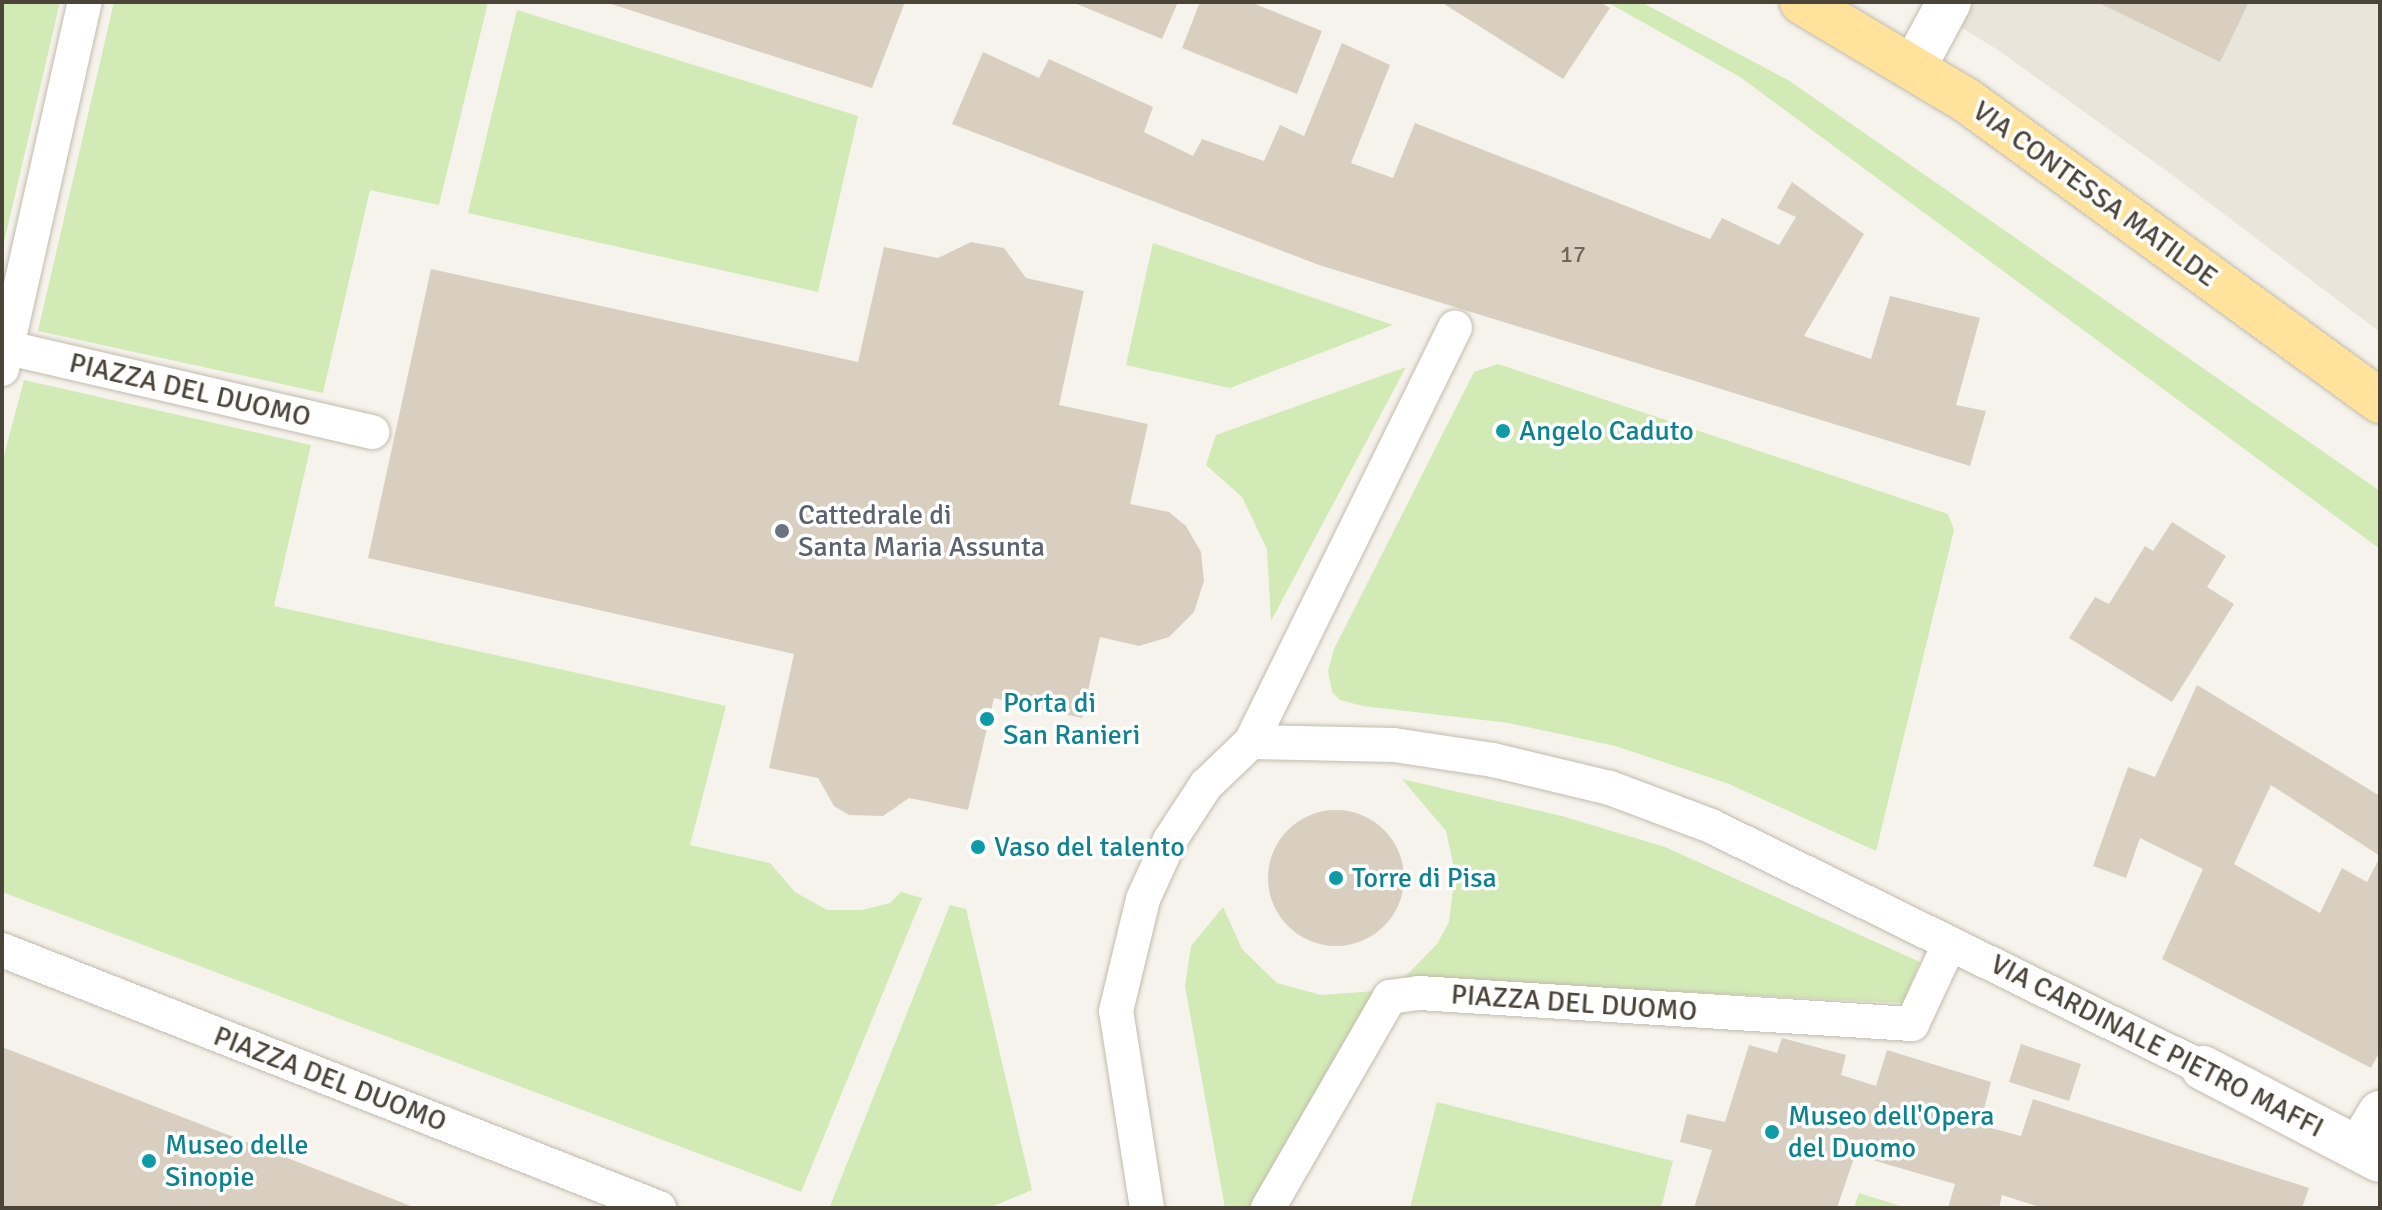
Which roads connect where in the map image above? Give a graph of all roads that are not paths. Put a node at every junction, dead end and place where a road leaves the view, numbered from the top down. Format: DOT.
graph roads {
  1 [pos="85,2"];
  2 [pos="1802,2"];
  3 [pos="1949,2"];
  4 [pos="1914,67"];
  5 [pos="1455,327"];
  6 [pos="5,359"];
  7 [pos="2380,401"];
  8 [pos="372,432"];
  9 [pos="1251,742"];
  10 [pos="1941,939"];
  11 [pos="2,950"];
  12 [pos="2203,1068"];
  13 [pos="2373,1140"];
  14 [pos="659,1208"];
  15 [pos="1147,1208"];
  16 [pos="1268,1208"];
  1 -- 6 [label="street, PIAZZA DEL DUOMO"];
  2 -- 4 [label="main road, VIA CONTESSA MATILDE"];
  3 -- 4 [label="street"];
  4 -- 7 [label="main road, VIA CONTESSA MATILDE"];
  5 -- 9 [label="street"];
  6 -- 8 [label="street, PIAZZA DEL DUOMO"];
  9 -- 10 [label="street"];
  9 -- 15 [label="street"];
  10 -- 12 [label="street, VIA CARDINALE PIETRO MAFFI"];
  10 -- 16 [label="street, PIAZZA DEL DUOMO"];
  11 -- 14 [label="street, PIAZZA DEL DUOMO"];
  12 -- 13 [label="street, VIA CARDINALE PIETRO MAFFI"];
}
